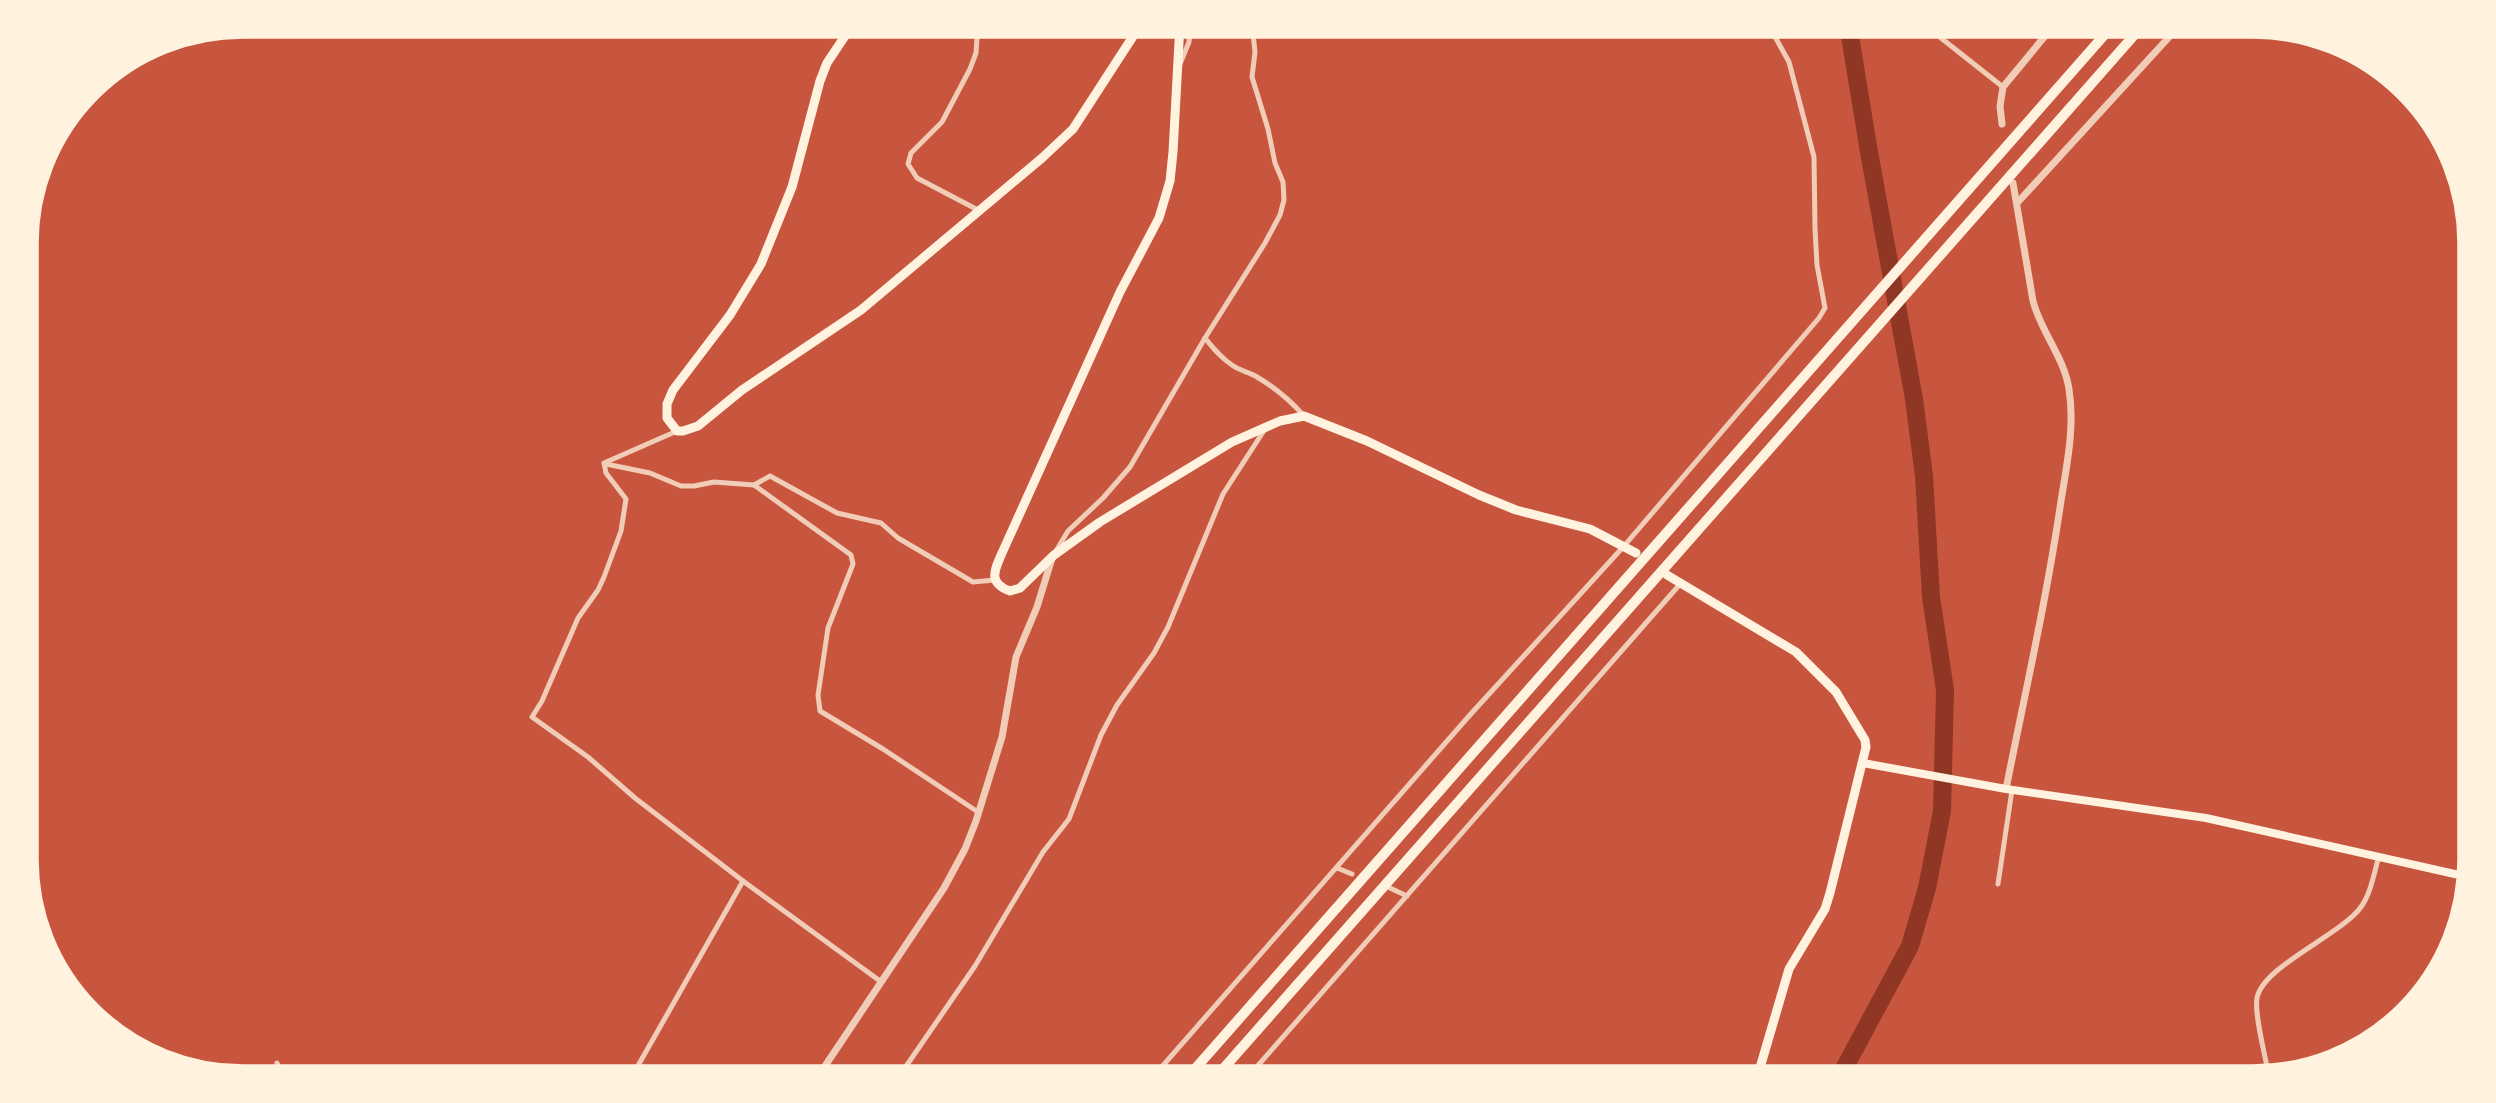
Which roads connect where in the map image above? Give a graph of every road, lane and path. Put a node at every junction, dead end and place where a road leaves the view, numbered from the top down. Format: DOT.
graph roads {
  1 [pos="844,37"];
  2 [pos="977,37"];
  3 [pos="1133,37"];
  4 [pos="1179,37"];
  5 [pos="1190,37"];
  6 [pos="1253,37"];
  7 [pos="1775,37"];
  8 [pos="1941,37"];
  9 [pos="2044,37"];
  10 [pos="2103,37"];
  11 [pos="2133,37"];
  12 [pos="2169,37"];
  13 [pos="1177,73"];
  14 [pos="2003,87"];
  15 [pos="2002,124"];
  16 [pos="2013,183"];
  17 [pos="2018,202"];
  18 [pos="978,210"];
  19 [pos="1205,338"];
  20 [pos="1304,416"];
  21 [pos="1266,427"];
  22 [pos="677,430"];
  23 [pos="604,463"];
  24 [pos="754,485"];
  25 [pos="1624,546"];
  26 [pos="1636,553"];
  27 [pos="1054,555"];
  28 [pos="1667,575"];
  29 [pos="995,580"];
  30 [pos="1682,582"];
  31 [pos="1863,763"];
  32 [pos="2009,789"];
  33 [pos="978,812"];
  34 [pos="2379,856"];
  35 [pos="1337,868"];
  36 [pos="1352,874"];
  37 [pos="2459,875"];
  38 [pos="743,881"];
  39 [pos="1998,884"];
  40 [pos="1390,888"];
  41 [pos="1406,896"];
  42 [pos="880,981"];
  43 [pos="277,1063"];
  44 [pos="278,1066"];
  45 [pos="638,1066"];
  46 [pos="825,1066"];
  47 [pos="906,1066"];
  48 [pos="1163,1066"];
  49 [pos="1198,1066"];
  50 [pos="1226,1066"];
  51 [pos="1257,1066"];
  52 [pos="1762,1066"];
  53 [pos="2267,1066"];
  1 -- 22 [label="main road"];
  2 -- 18 [label="street"];
  3 -- 18 [label="main road"];
  4 -- 13 [label="main road"];
  5 -- 13 [label="street"];
  6 -- 19 [label="street"];
  7 -- 25 [label="street"];
  8 -- 14 [label="street"];
  9 -- 14 [label="street"];
  10 -- 49 [label="highway"];
  11 -- 50 [label="highway"];
  12 -- 17 [label="street"];
  13 -- 29 [label="main road"];
  14 -- 15 [label="street"];
  16 -- 17 [label="street"];
  17 -- 32 [label="street"];
  18 -- 22 [label="main road"];
  19 -- 20 [label="street"];
  19 -- 27 [label="street"];
  20 -- 21 [label="main road"];
  20 -- 25 [label="main road"];
  21 -- 27 [label="main road"];
  21 -- 47 [label="street"];
  22 -- 23 [label="street"];
  23 -- 24 [label="street"];
  23 -- 38 [label="street"];
  24 -- 29 [label="street"];
  24 -- 33 [label="street"];
  25 -- 26 [label="main road"];
  25 -- 35 [label="street"];
  27 -- 29 [label="main road"];
  27 -- 33 [label="street"];
  28 -- 30 [label="main road"];
  30 -- 31 [label="main road"];
  30 -- 41 [label="street"];
  31 -- 32 [label="main road"];
  31 -- 52 [label="main road"];
  32 -- 34 [label="main road"];
  32 -- 39 [label="street"];
  33 -- 42 [label="street"];
  34 -- 37 [label="main road"];
  34 -- 53 [label="street"];
  35 -- 36 [label="street"];
  35 -- 48 [label="street"];
  38 -- 42 [label="street"];
  38 -- 45 [label="street"];
  40 -- 41 [label="street"];
  41 -- 51 [label="street"];
  42 -- 46 [label="street"];
  43 -- 44 [label="street"];
}
